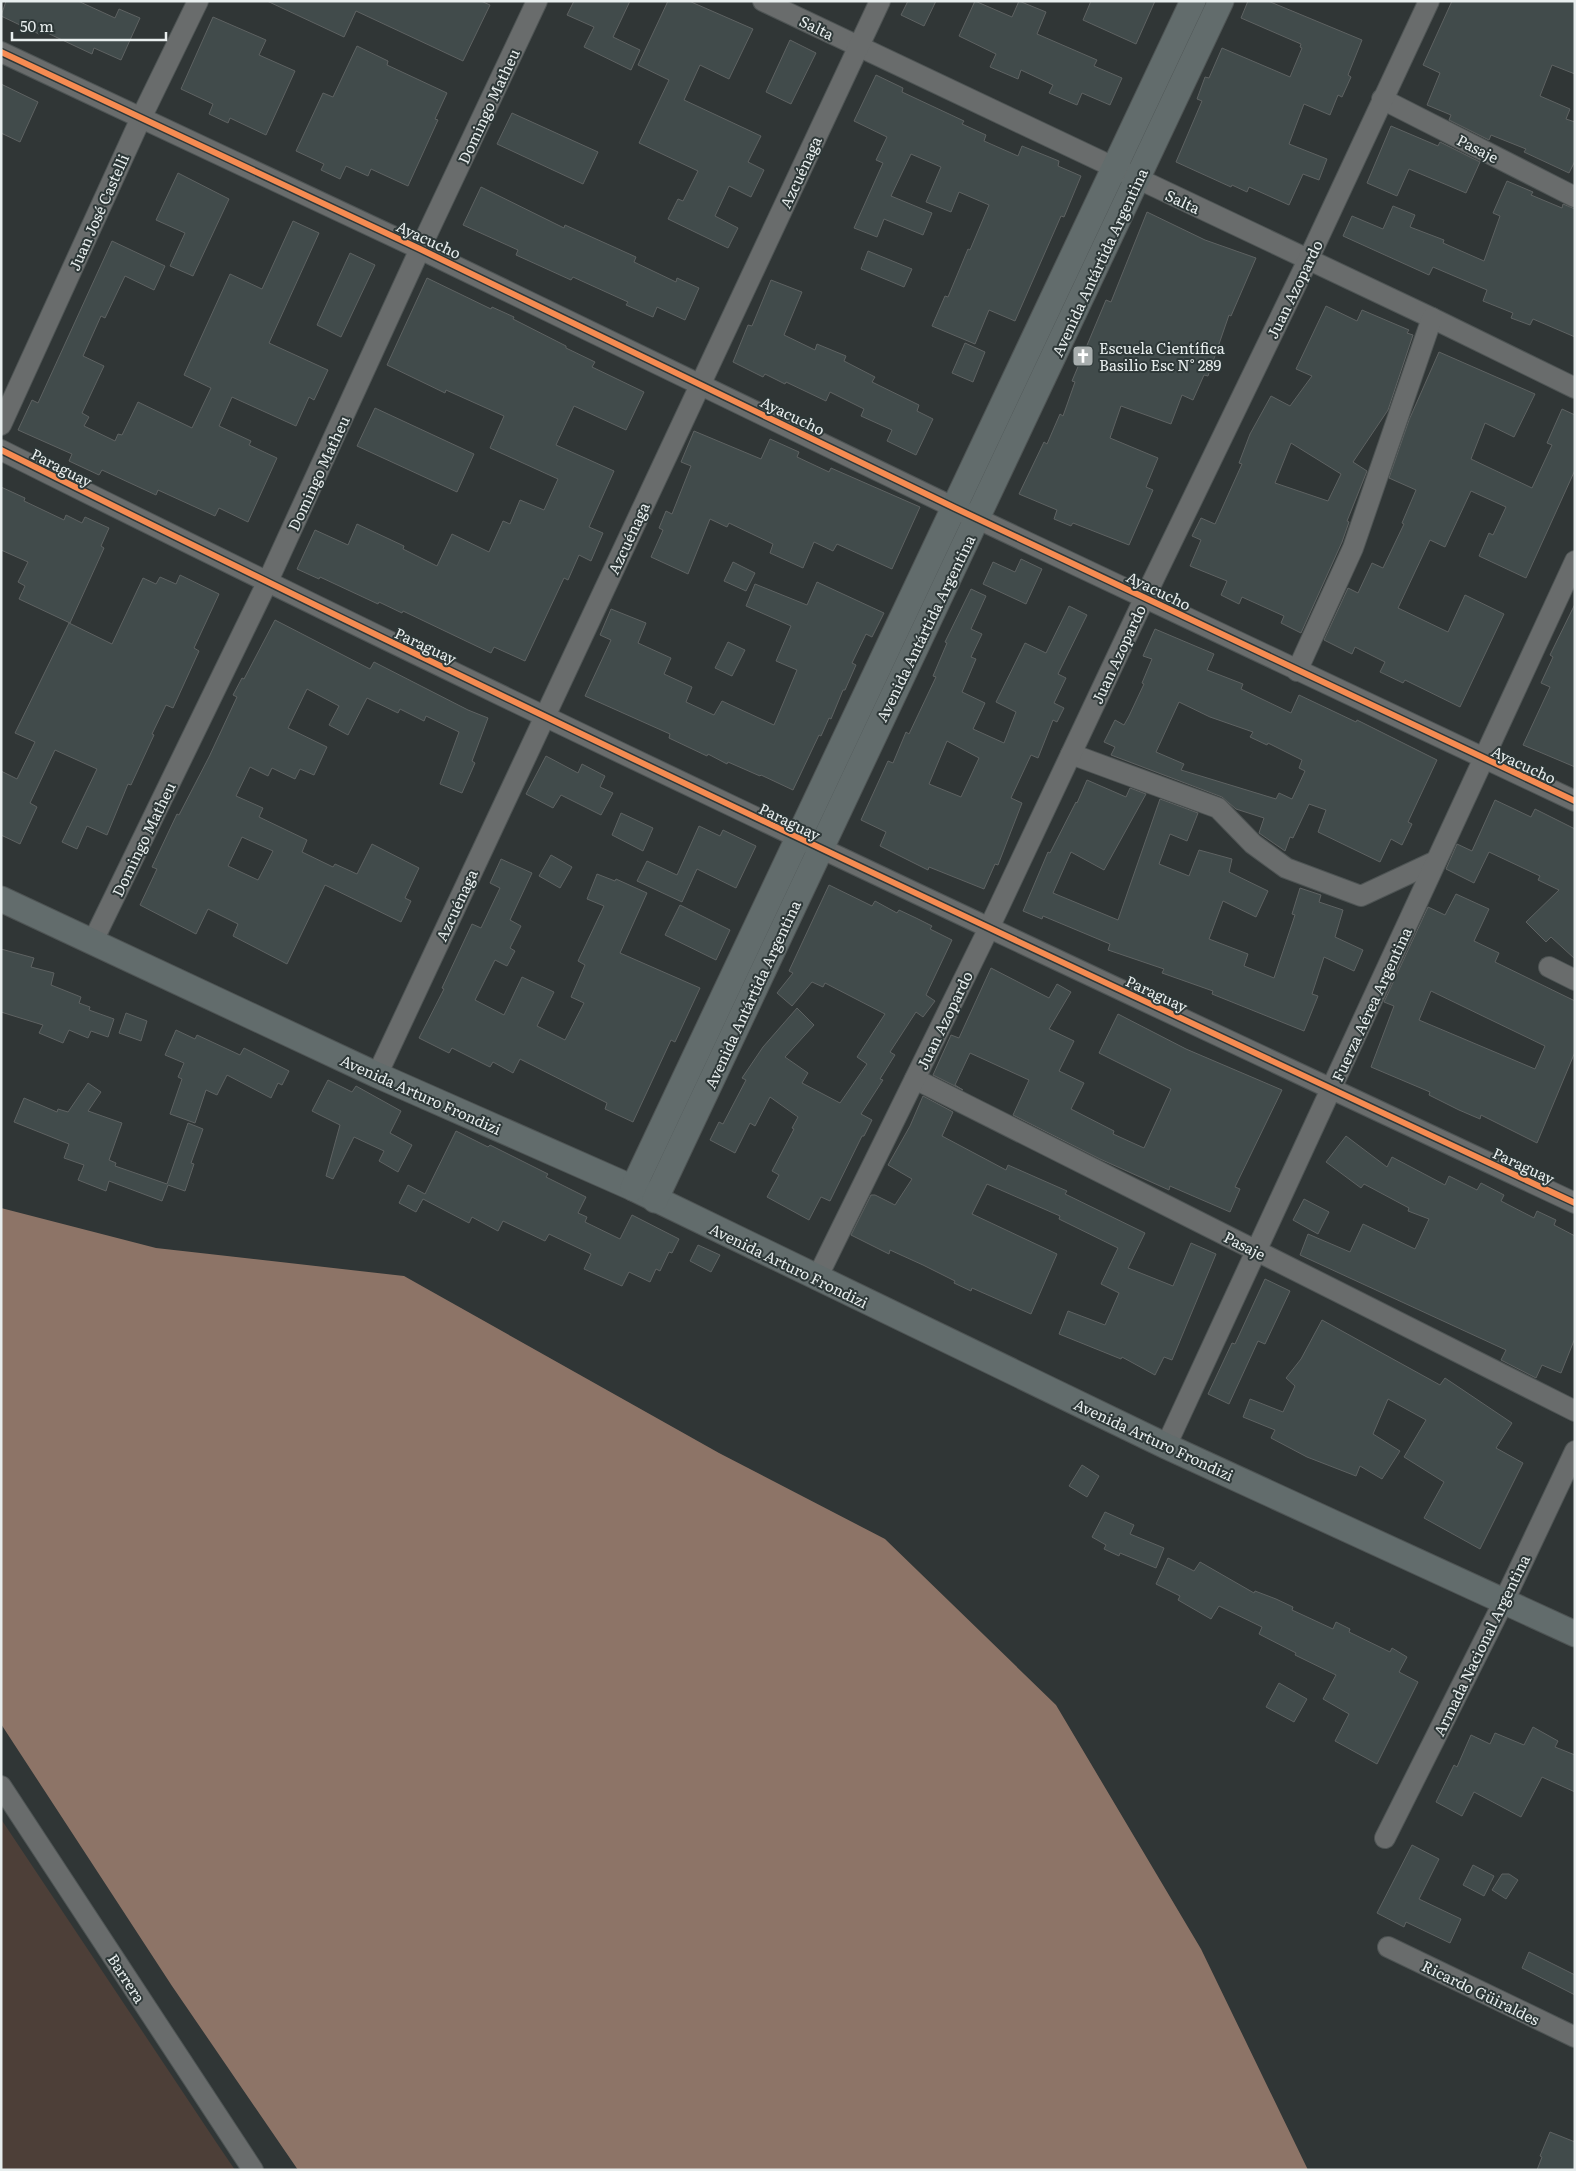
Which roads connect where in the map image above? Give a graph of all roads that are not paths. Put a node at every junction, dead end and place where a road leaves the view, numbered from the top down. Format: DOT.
graph roads {
  1 [pos="198,1"];
  2 [pos="537,1"];
  3 [pos="763,1"];
  4 [pos="880,1"];
  5 [pos="1193,1"];
  6 [pos="1221,1"];
  7 [pos="1428,1"];
  8 [pos="858,48"];
  9 [pos="1,52"];
  10 [pos="1382,99"];
  11 [pos="141,118"];
  12 [pos="1116,168"];
  13 [pos="1138,180"];
  14 [pos="1575,197"];
  15 [pos="420,249"];
  16 [pos="1308,260"];
  17 [pos="1432,318"];
  18 [pos="701,384"];
  19 [pos="1575,388"];
  20 [pos="1,425"];
  21 [pos="1,450"];
  22 [pos="955,508"];
  23 [pos="978,518"];
  24 [pos="1575,561"];
  25 [pos="267,583"];
  26 [pos="1145,597"];
  27 [pos="1297,671"];
  28 [pos="545,716"];
  29 [pos="1071,754"];
  30 [pos="1484,758"];
  31 [pos="1575,801"];
  32 [pos="809,844"];
  33 [pos="1436,861"];
  34 [pos="1,899"];
  35 [pos="989,928"];
  36 [pos="92,943"];
  37 [pos="1549,968"];
  38 [pos="1575,980"];
  39 [pos="377,1076"];
  40 [pos="915,1079"];
  41 [pos="1331,1089"];
  42 [pos="633,1188"];
  43 [pos="655,1200"];
  44 [pos="1575,1202"];
  45 [pos="1256,1251"];
  46 [pos="817,1278"];
  47 [pos="1575,1411"];
  48 [pos="1166,1446"];
  49 [pos="1575,1451"];
  50 [pos="1504,1601"];
  51 [pos="1575,1634"];
  52 [pos="1,1786"];
  53 [pos="1385,1838"];
  54 [pos="1388,1947"];
  55 [pos="1575,2037"];
  56 [pos="253,2170"];
  1 -- 11 [label="street, Juan José Castelli"];
  2 -- 15 [label="street, Domingo Matheu"];
  3 -- 8 [label="street, Salta"];
  4 -- 8 [label="street, Azcuénaga"];
  5 -- 12 [label="main road, Avenida Antártida Argentina"];
  6 -- 13 [label="main road, Avenida Antártida Argentina"];
  7 -- 10 [label="street, Juan Azopardo"];
  8 -- 12 [label="street, Salta"];
  8 -- 18 [label="street, Azcuénaga"];
  9 -- 11 [label="street, Ayacucho"];
  10 -- 14 [label="street, Pasaje"];
  10 -- 16 [label="street, Juan Azopardo"];
  11 -- 15 [label="street, Ayacucho"];
  11 -- 20 [label="street, Juan José Castelli"];
  12 -- 13 [label="street, Salta"];
  12 -- 22 [label="main road, Avenida Antártida Argentina"];
  13 -- 16 [label="street, Salta"];
  13 -- 23 [label="main road, Avenida Antártida Argentina"];
  15 -- 18 [label="street, Ayacucho"];
  15 -- 25 [label="street, Domingo Matheu"];
  16 -- 17 [label="street, Salta"];
  16 -- 26 [label="street, Juan Azopardo"];
  17 -- 19 [label="street, Salta"];
  17 -- 27 [label="street"];
  18 -- 22 [label="street, Ayacucho"];
  18 -- 28 [label="street, Azcuénaga"];
  21 -- 25 [label="street, Paraguay"];
  22 -- 23 [label="street, Ayacucho"];
  22 -- 32 [label="main road, Avenida Antártida Argentina"];
  23 -- 26 [label="street, Ayacucho"];
  23 -- 32 [label="main road, Avenida Antártida Argentina"];
  24 -- 30 [label="street, Fuerza Aérea Argentina"];
  25 -- 28 [label="street, Paraguay"];
  25 -- 36 [label="street, Domingo Matheu"];
  26 -- 27 [label="street, Ayacucho"];
  26 -- 29 [label="street, Juan Azopardo"];
  27 -- 30 [label="street, Ayacucho"];
  28 -- 32 [label="street, Paraguay"];
  28 -- 39 [label="street, Azcuénaga"];
  29 -- 33 [label="street"];
  29 -- 35 [label="street, Juan Azopardo"];
  30 -- 31 [label="street, Ayacucho"];
  30 -- 33 [label="street, Fuerza Aérea Argentina"];
  32 -- 35 [label="street, Paraguay"];
  32 -- 42 [label="main road, Avenida Antártida Argentina"];
  32 -- 43 [label="main road, Avenida Antártida Argentina"];
  33 -- 41 [label="street, Fuerza Aérea Argentina"];
  34 -- 36 [label="main road, Avenida Arturo Frondizi"];
  35 -- 40 [label="street, Juan Azopardo"];
  35 -- 41 [label="street, Paraguay"];
  36 -- 39 [label="main road, Avenida Arturo Frondizi"];
  37 -- 38 [label="street"];
  39 -- 42 [label="main road, Avenida Arturo Frondizi"];
  40 -- 45 [label="street, Pasaje"];
  40 -- 46 [label="street, Juan Azopardo"];
  41 -- 44 [label="street, Paraguay"];
  41 -- 45 [label="street, Fuerza Aérea Argentina"];
  42 -- 43 [label="main road, Avenida Arturo Frondizi"];
  43 -- 46 [label="main road, Avenida Arturo Frondizi"];
  45 -- 47 [label="street, Pasaje"];
  45 -- 48 [label="street, Fuerza Aérea Argentina"];
  46 -- 48 [label="main road, Avenida Arturo Frondizi"];
  48 -- 50 [label="main road, Avenida Arturo Frondizi"];
  49 -- 50 [label="street, Armada Nacional Argentina"];
  50 -- 51 [label="main road, Avenida Arturo Frondizi"];
  50 -- 53 [label="street, Armada Nacional Argentina"];
  52 -- 56 [label="street, Barrera"];
  54 -- 55 [label="street, Ricardo Güiraldes"];
}
